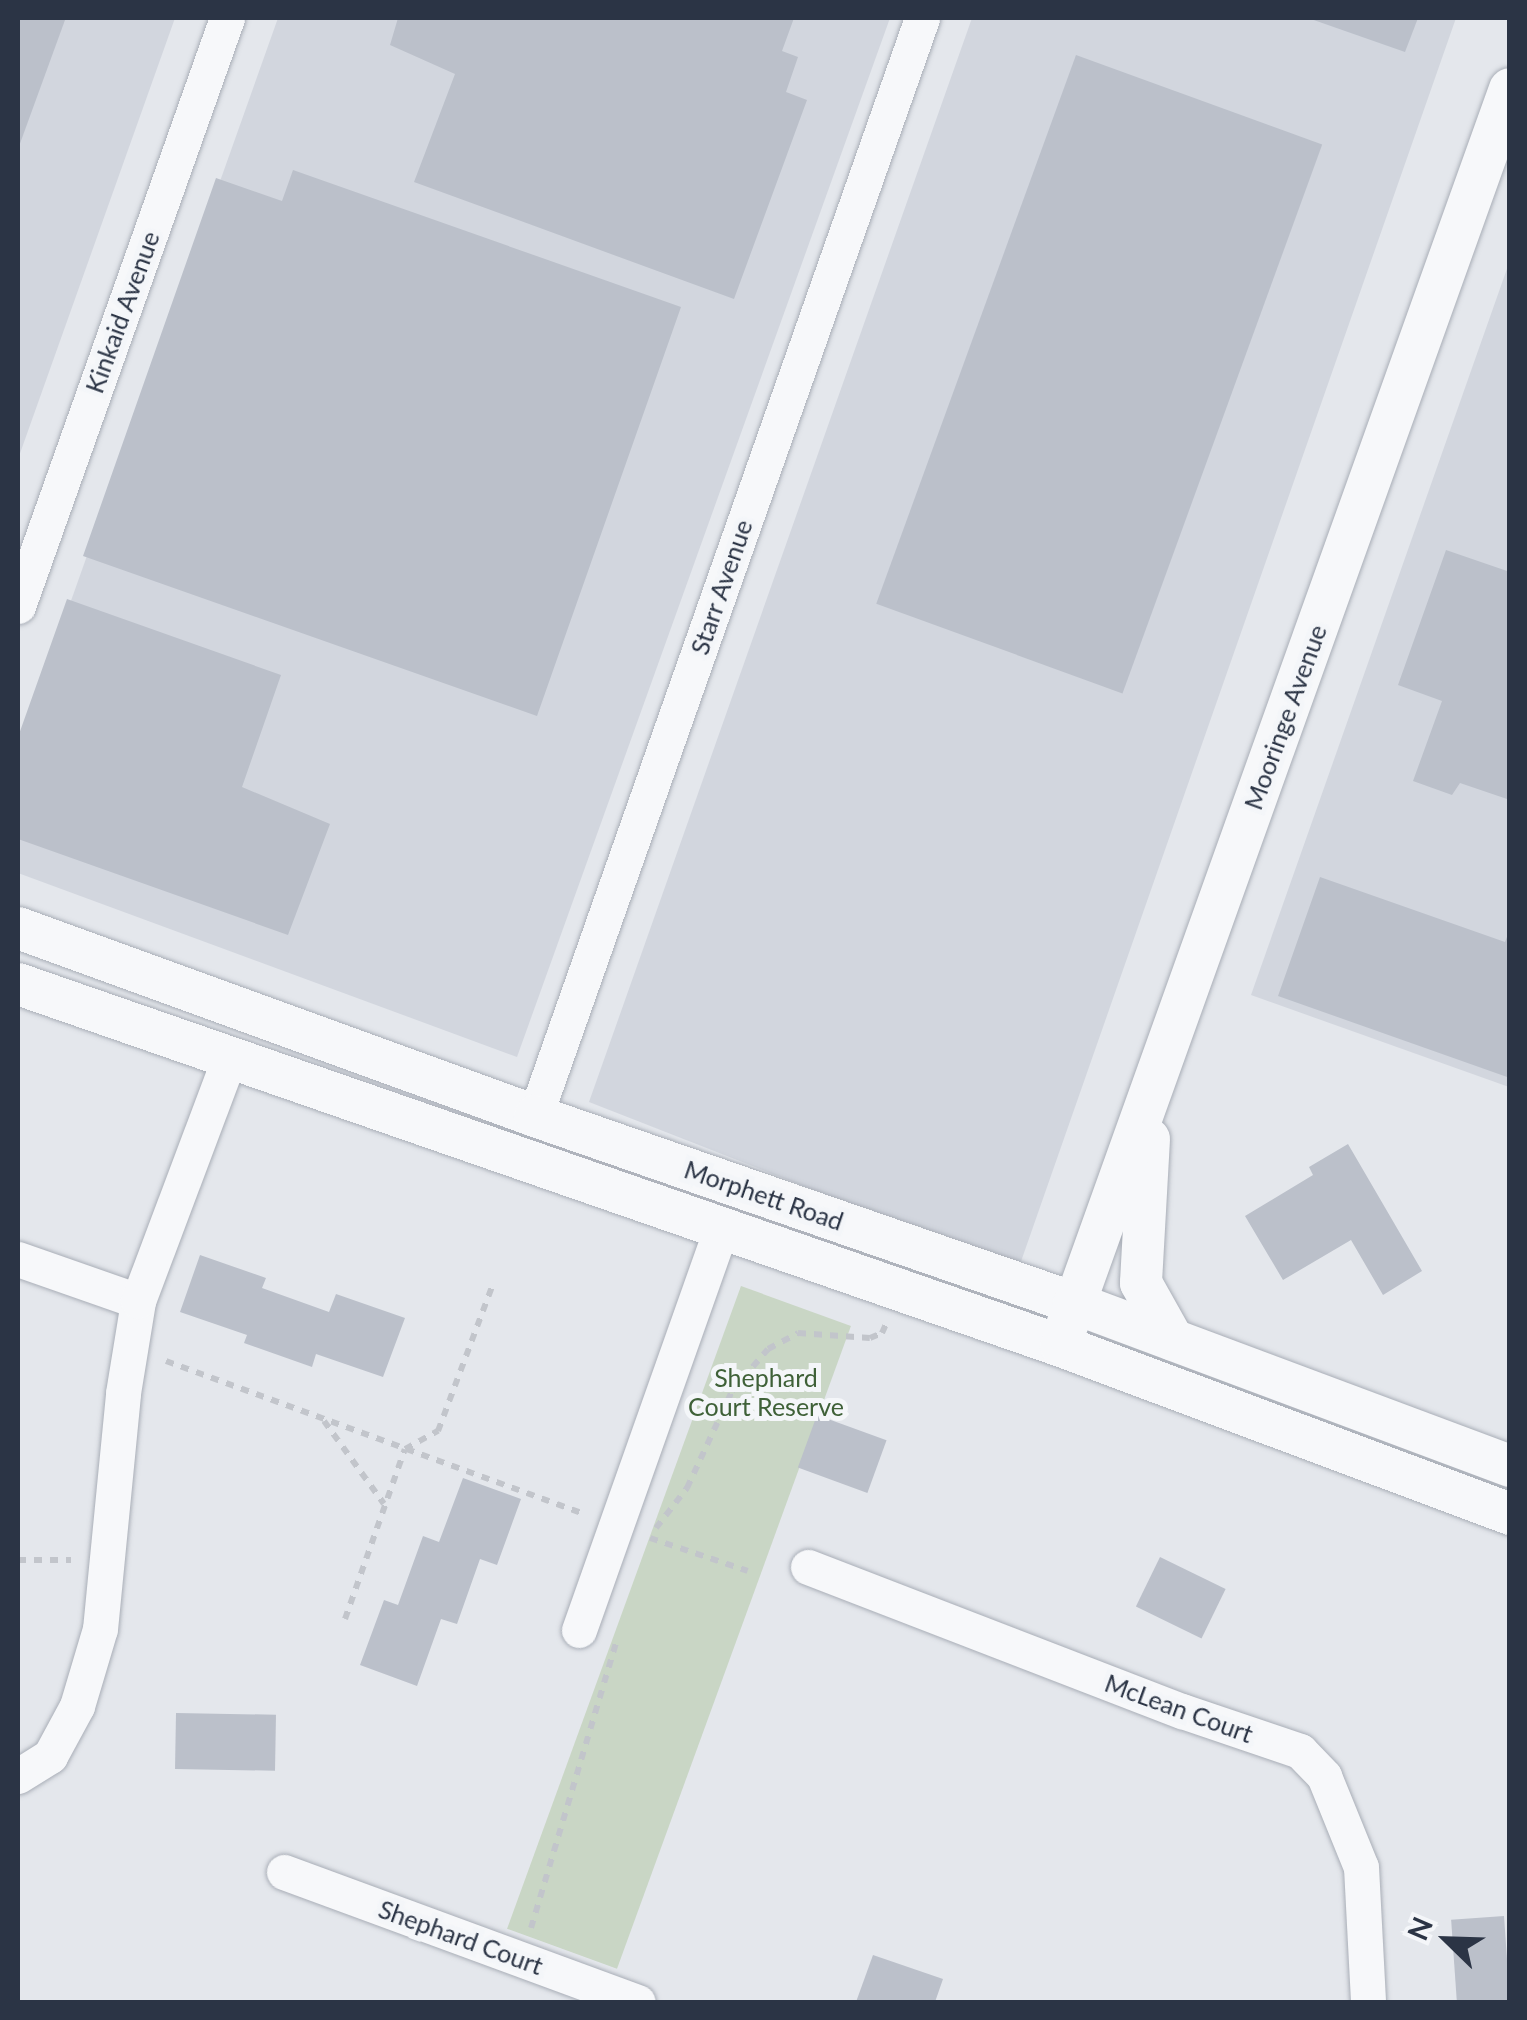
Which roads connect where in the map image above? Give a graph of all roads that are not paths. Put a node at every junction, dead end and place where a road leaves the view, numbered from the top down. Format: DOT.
graph roads {
  1 [pos="228,18"];
  2 [pos="922,18"];
  3 [pos="1510,89"];
  4 [pos="18,606"];
  5 [pos="18,928"];
  6 [pos="18,984"];
  7 [pos="1180,1012"];
  8 [pos="230,1056"];
  9 [pos="536,1116"];
  10 [pos="522,1156"];
  11 [pos="722,1226"];
  12 [pos="18,1259"];
  13 [pos="138,1301"];
  14 [pos="1074,1303"];
  15 [pos="1173,1340"];
  16 [pos="1061,1346"];
  17 [pos="1510,1466"];
  18 [pos="1510,1514"];
  19 [pos="808,1567"];
  20 [pos="579,1630"];
  21 [pos="18,1776"];
  22 [pos="284,1872"];
  23 [pos="638,2002"];
  24 [pos="1368,2002"];
  1 -- 4 [label="street, Kinkaid Avenue"];
  2 -- 9 [label="street, Starr Avenue"];
  3 -- 7 [label="street, Mooringe Avenue"];
  5 -- 9 [label="street, Morphett Road"];
  6 -- 8 [label="street, Morphett Road"];
  7 -- 14 [label="street, Mooringe Avenue"];
  7 -- 15 [label="street"];
  8 -- 10 [label="street, Morphett Road"];
  8 -- 13 [label="street"];
  9 -- 10 [label="street, Starr Avenue"];
  9 -- 14 [label="street, Morphett Road"];
  10 -- 11 [label="street, Morphett Road"];
  11 -- 16 [label="street, Morphett Road"];
  11 -- 20 [label="street"];
  12 -- 13 [label="street"];
  13 -- 21 [label="street"];
  14 -- 15 [label="street, Morphett Road"];
  14 -- 16 [label="street, Mooringe Avenue"];
  15 -- 17 [label="street, Morphett Road"];
  16 -- 18 [label="street, Morphett Road"];
  19 -- 24 [label="street, McLean Court"];
  22 -- 23 [label="street, Shephard Court"];
}
